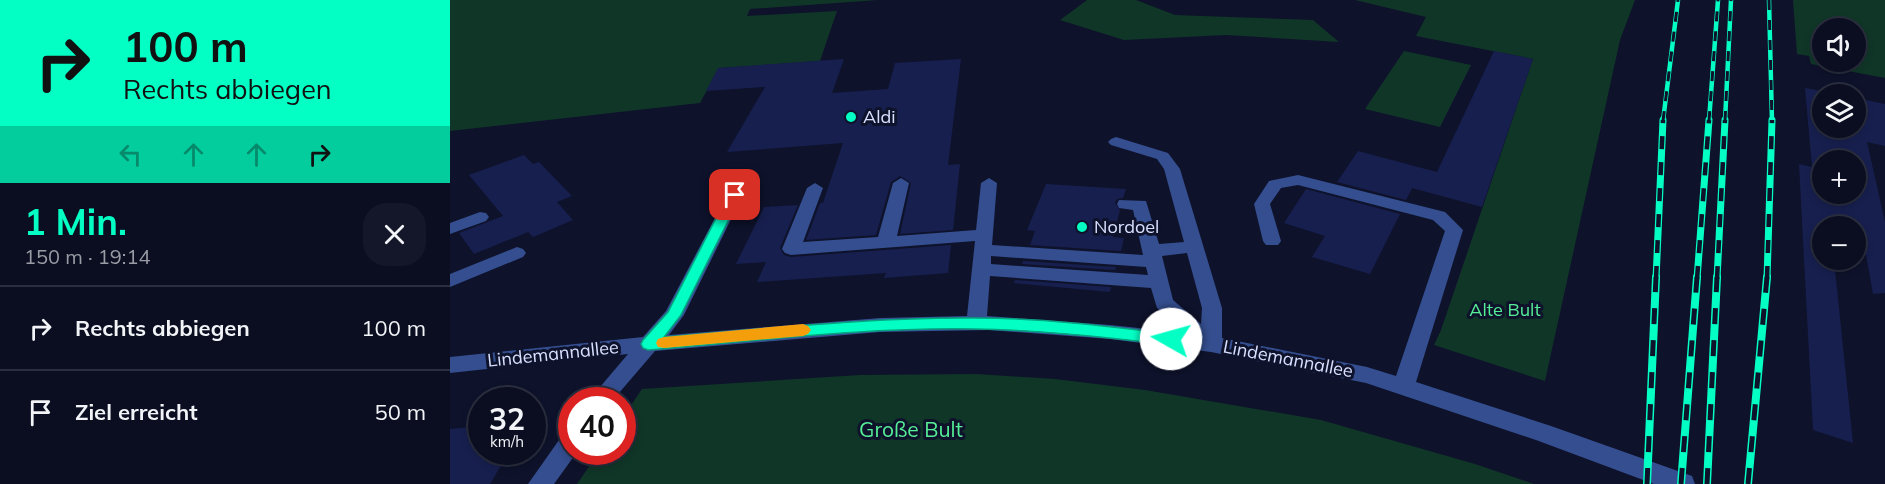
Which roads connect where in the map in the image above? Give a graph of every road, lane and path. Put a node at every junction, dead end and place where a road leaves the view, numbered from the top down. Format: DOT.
graph roads {
  1 [pos="1116,142"];
  2 [pos="901,183"];
  3 [pos="989,183"];
  4 [pos="815,188"];
  5 [pos="735,195"];
  6 [pos="1125,204"];
  7 [pos="480,217"];
  8 [pos="450,229"];
  9 [pos="1272,241"];
  10 [pos="886,242"];
  11 [pos="983,242"];
  12 [pos="1195,247"];
  13 [pos="517,253"];
  14 [pos="1152,256"];
  15 [pos="981,269"];
  16 [pos="450,281"];
  17 [pos="1159,282"];
  18 [pos="976,323"];
  19 [pos="648,344"];
  20 [pos="1211,344"];
  21 [pos="450,365"];
  22 [pos="1404,386"];
  23 [pos="611,387"];
  24 [pos="558,459"];
  25 [pos="540,484"];
  26 [pos="1683,484"];
  1 -- 12 [label="street"];
  2 -- 10 [label="street"];
  3 -- 11 [label="street"];
  4 -- 10 [label="street"];
  5 -- 19 [label="street"];
  6 -- 14 [label="street"];
  7 -- 8 [label="street"];
  9 -- 22 [label="street"];
  10 -- 11 [label="street"];
  11 -- 14 [label="street"];
  11 -- 15 [label="street"];
  12 -- 14 [label="street"];
  12 -- 20 [label="street"];
  13 -- 16 [label="street"];
  14 -- 17 [label="street"];
  15 -- 17 [label="street"];
  15 -- 18 [label="street"];
  17 -- 20 [label="street"];
  18 -- 19 [label="street, Lindemannallee"];
  18 -- 20 [label="street, Lindemannallee"];
  19 -- 21 [label="street, Lindemannallee"];
  19 -- 23 [label="street"];
  20 -- 22 [label="street, Lindemannallee"];
  22 -- 26 [label="street, Lindemannallee"];
  24 -- 25 [label="street"];
}
